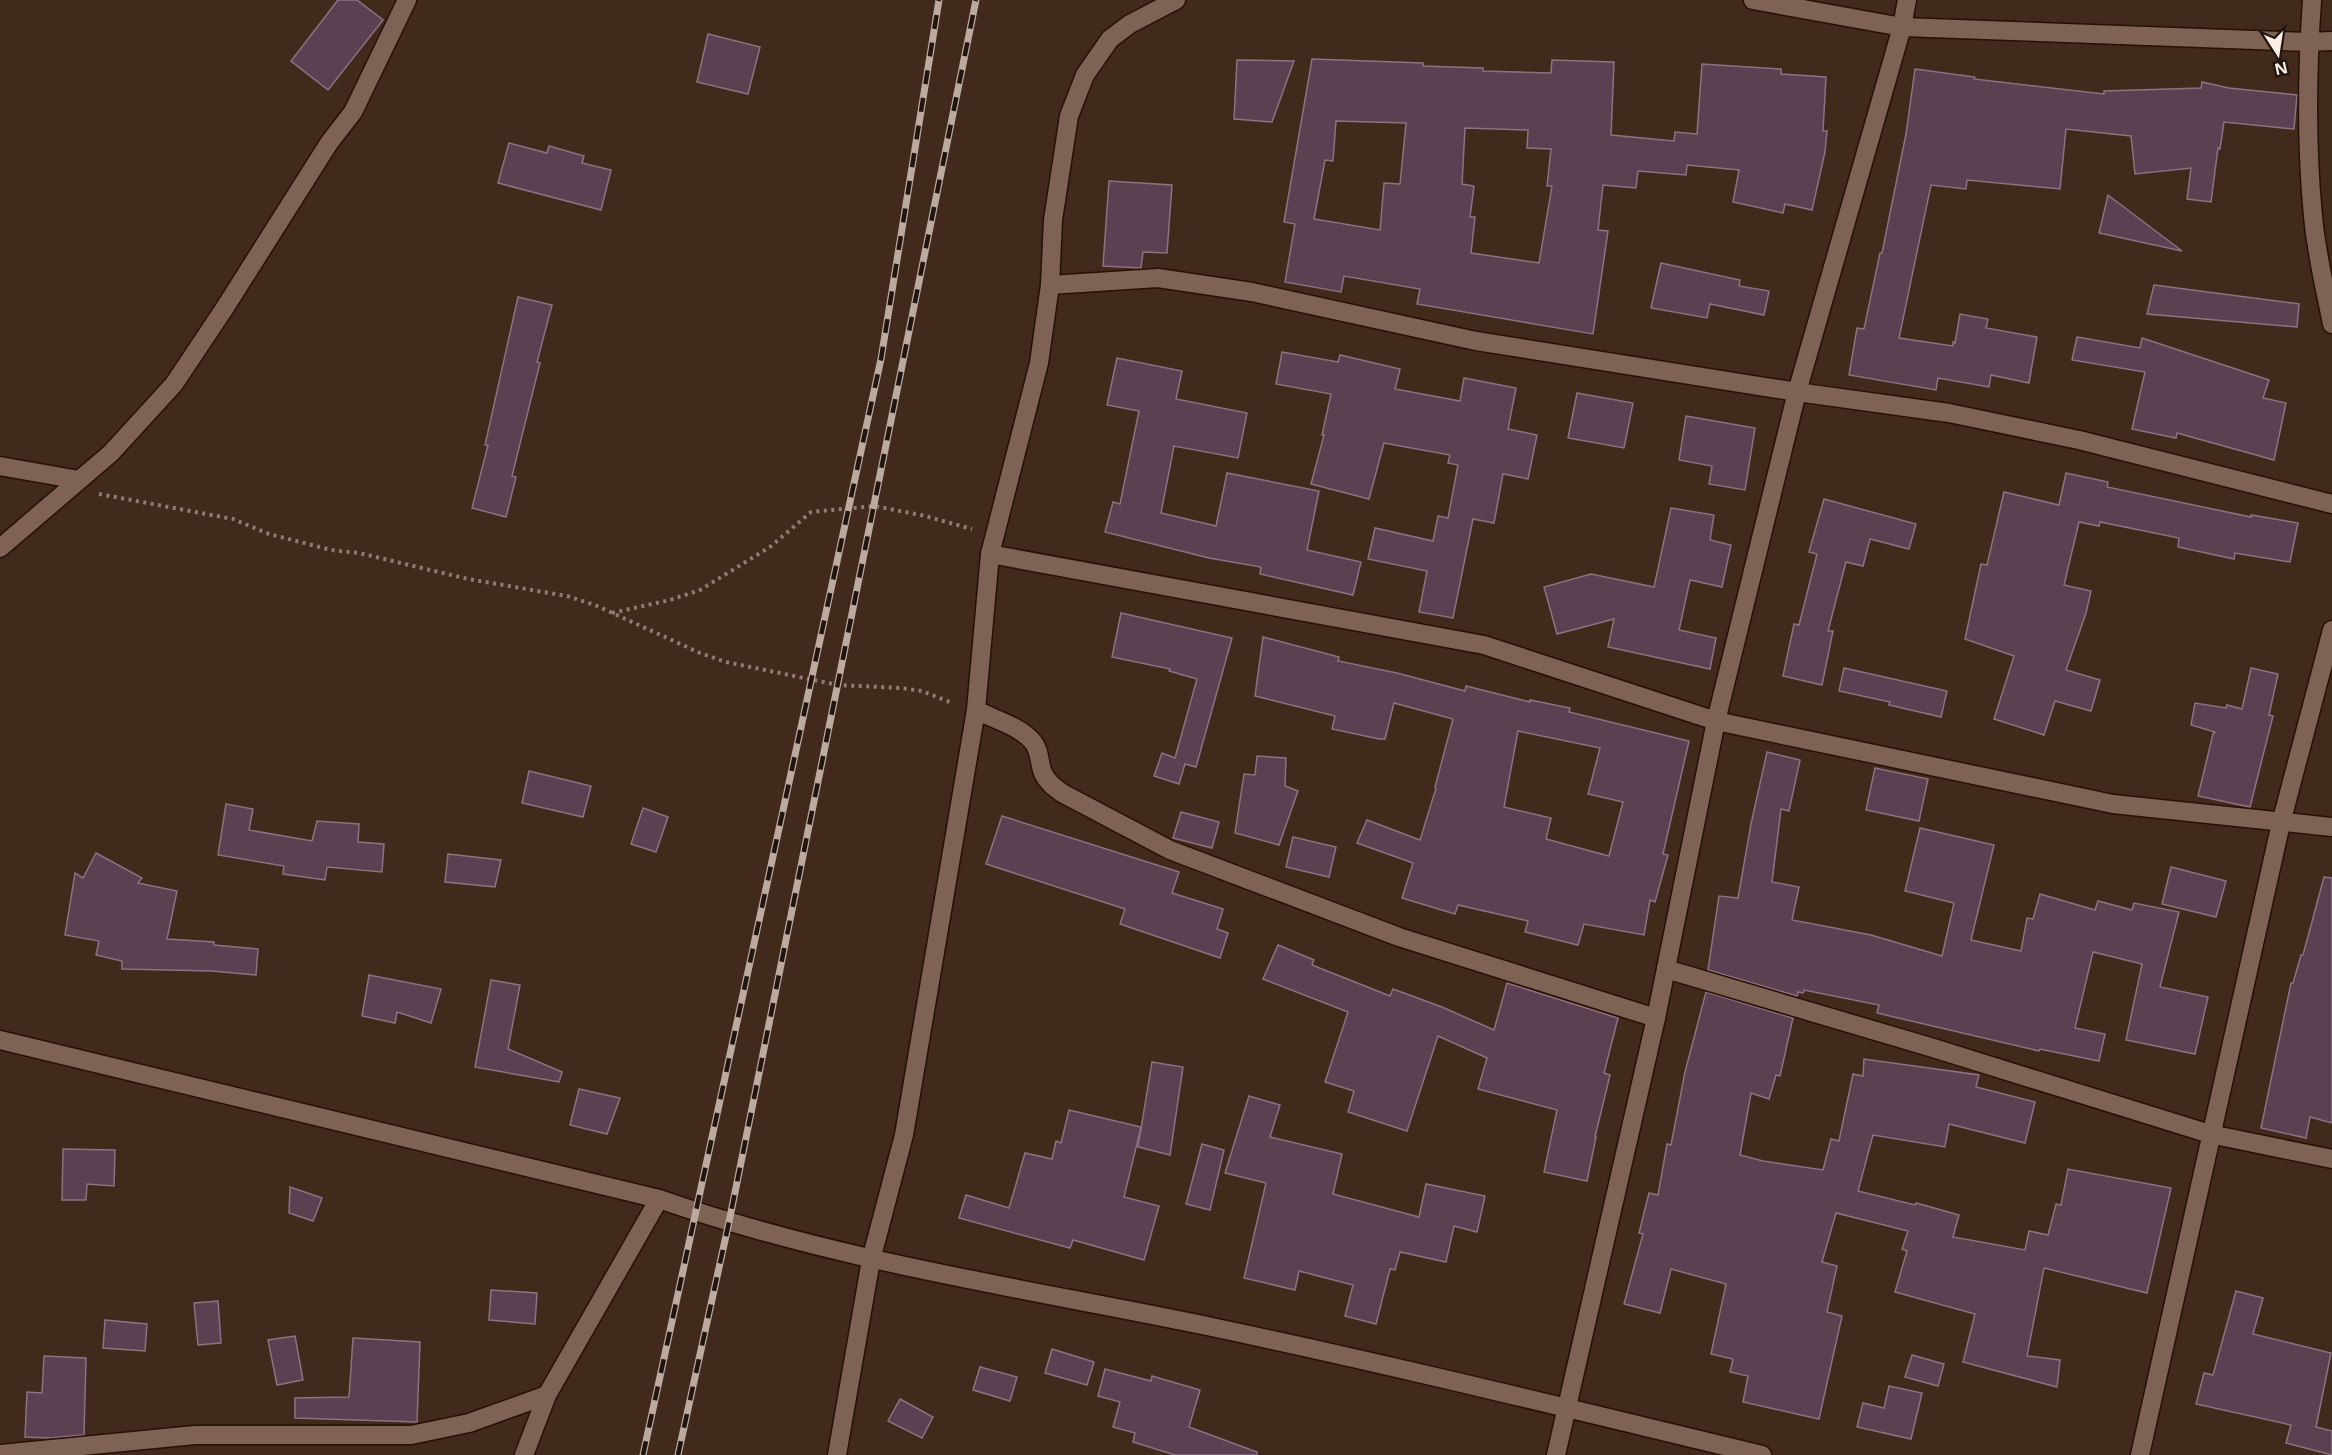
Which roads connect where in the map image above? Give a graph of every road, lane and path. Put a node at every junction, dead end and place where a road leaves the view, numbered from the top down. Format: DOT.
graph roads {
  1 [pos="407,0"];
  2 [pos="1176,0"];
  3 [pos="1753,0"];
  4 [pos="1907,0"];
  5 [pos="2312,0"];
  6 [pos="1902,27"];
  7 [pos="2332,40"];
  8 [pos="2309,42"];
  9 [pos="1050,285"];
  10 [pos="2332,324"];
  11 [pos="1797,392"];
  12 [pos="0,466"];
  13 [pos="76,484"];
  14 [pos="2332,504"];
  15 [pos="995,535"];
  16 [pos="0,548"];
  17 [pos="990,554"];
  18 [pos="611,613"];
  19 [pos="2332,630"];
  20 [pos="975,714"];
  21 [pos="1716,721"];
  22 [pos="2281,823"];
  23 [pos="2332,827"];
  24 [pos="1666,969"];
  25 [pos="1656,1018"];
  26 [pos="0,1040"];
  27 [pos="2210,1134"];
  28 [pos="2332,1159"];
  29 [pos="659,1198"];
  30 [pos="871,1260"];
  31 [pos="547,1395"];
  32 [pos="1567,1409"];
  33 [pos="0,1455"];
  34 [pos="524,1455"];
  35 [pos="837,1455"];
  36 [pos="1556,1455"];
  37 [pos="1762,1455"];
  38 [pos="2140,1455"];
  1 -- 13 [label="street"];
  2 -- 9 [label="street"];
  3 -- 6 [label="street"];
  4 -- 6 [label="street"];
  5 -- 8 [label="street"];
  6 -- 8 [label="street"];
  6 -- 11 [label="street"];
  7 -- 8 [label="street"];
  8 -- 10 [label="street"];
  9 -- 11 [label="street"];
  9 -- 15 [label="street"];
  11 -- 14 [label="street"];
  11 -- 21 [label="street"];
  12 -- 13 [label="street"];
  13 -- 16 [label="street"];
  13 -- 18 [label="path"];
  15 -- 17 [label="street"];
  15 -- 18 [label="path"];
  17 -- 20 [label="street"];
  17 -- 21 [label="street"];
  18 -- 20 [label="path"];
  19 -- 22 [label="street"];
  20 -- 25 [label="street"];
  20 -- 30 [label="street"];
  21 -- 22 [label="street"];
  21 -- 24 [label="street"];
  22 -- 23 [label="street"];
  22 -- 27 [label="street"];
  24 -- 25 [label="street"];
  24 -- 27 [label="street"];
  25 -- 32 [label="street"];
  26 -- 29 [label="street"];
  27 -- 28 [label="street"];
  27 -- 38 [label="street"];
  29 -- 30 [label="street"];
  29 -- 31 [label="street"];
  30 -- 32 [label="street"];
  30 -- 35 [label="street"];
  31 -- 33 [label="street"];
  31 -- 34 [label="street"];
  32 -- 36 [label="street"];
  32 -- 37 [label="street"];
}
